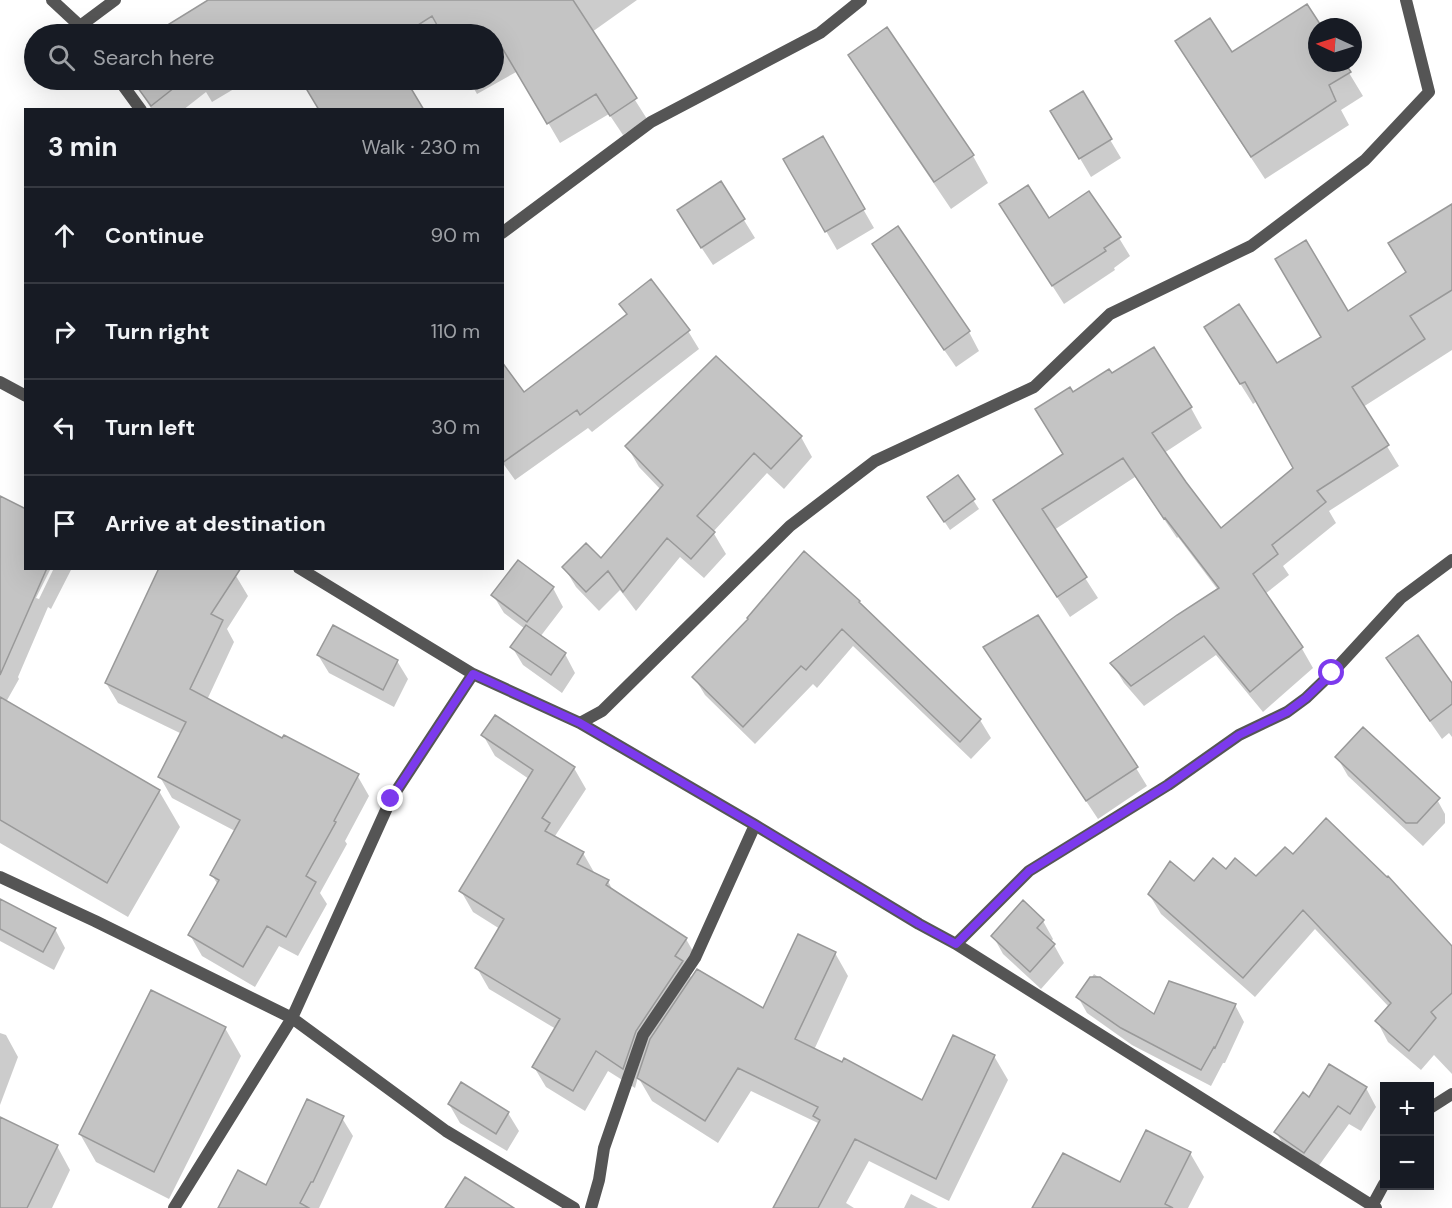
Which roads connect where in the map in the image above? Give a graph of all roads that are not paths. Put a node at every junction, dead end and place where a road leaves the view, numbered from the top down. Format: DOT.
graph roads {
  1 [pos="52,0"];
  2 [pos="115,0"];
  3 [pos="861,0"];
  4 [pos="1406,0"];
  5 [pos="77,24"];
  6 [pos="89,24"];
  7 [pos="126,90"];
  8 [pos="140,108"];
  9 [pos="504,232"];
  10 [pos="0,382"];
  11 [pos="24,395"];
  12 [pos="1452,560"];
  13 [pos="302,570"];
  14 [pos="473,674"];
  15 [pos="580,723"];
  16 [pos="755,825"];
  17 [pos="0,877"];
  18 [pos="956,944"];
  19 [pos="292,1018"];
  20 [pos="1452,1094"];
  21 [pos="1434,1105"];
  22 [pos="1381,1190"];
  23 [pos="1374,1207"];
  24 [pos="174,1208"];
  25 [pos="574,1208"];
  26 [pos="591,1208"];
  1 -- 5 [label="street"];
  2 -- 6 [label="street"];
  3 -- 9 [label="street"];
  4 -- 15 [label="street"];
  7 -- 8 [label="street"];
  10 -- 11 [label="street"];
  12 -- 18 [label="street"];
  13 -- 14 [label="street"];
  14 -- 15 [label="street"];
  14 -- 19 [label="street"];
  15 -- 16 [label="street"];
  16 -- 18 [label="street"];
  16 -- 26 [label="street"];
  17 -- 19 [label="street"];
  18 -- 23 [label="street"];
  19 -- 24 [label="street"];
  19 -- 25 [label="street"];
  20 -- 21 [label="street"];
  22 -- 23 [label="street"];
}
